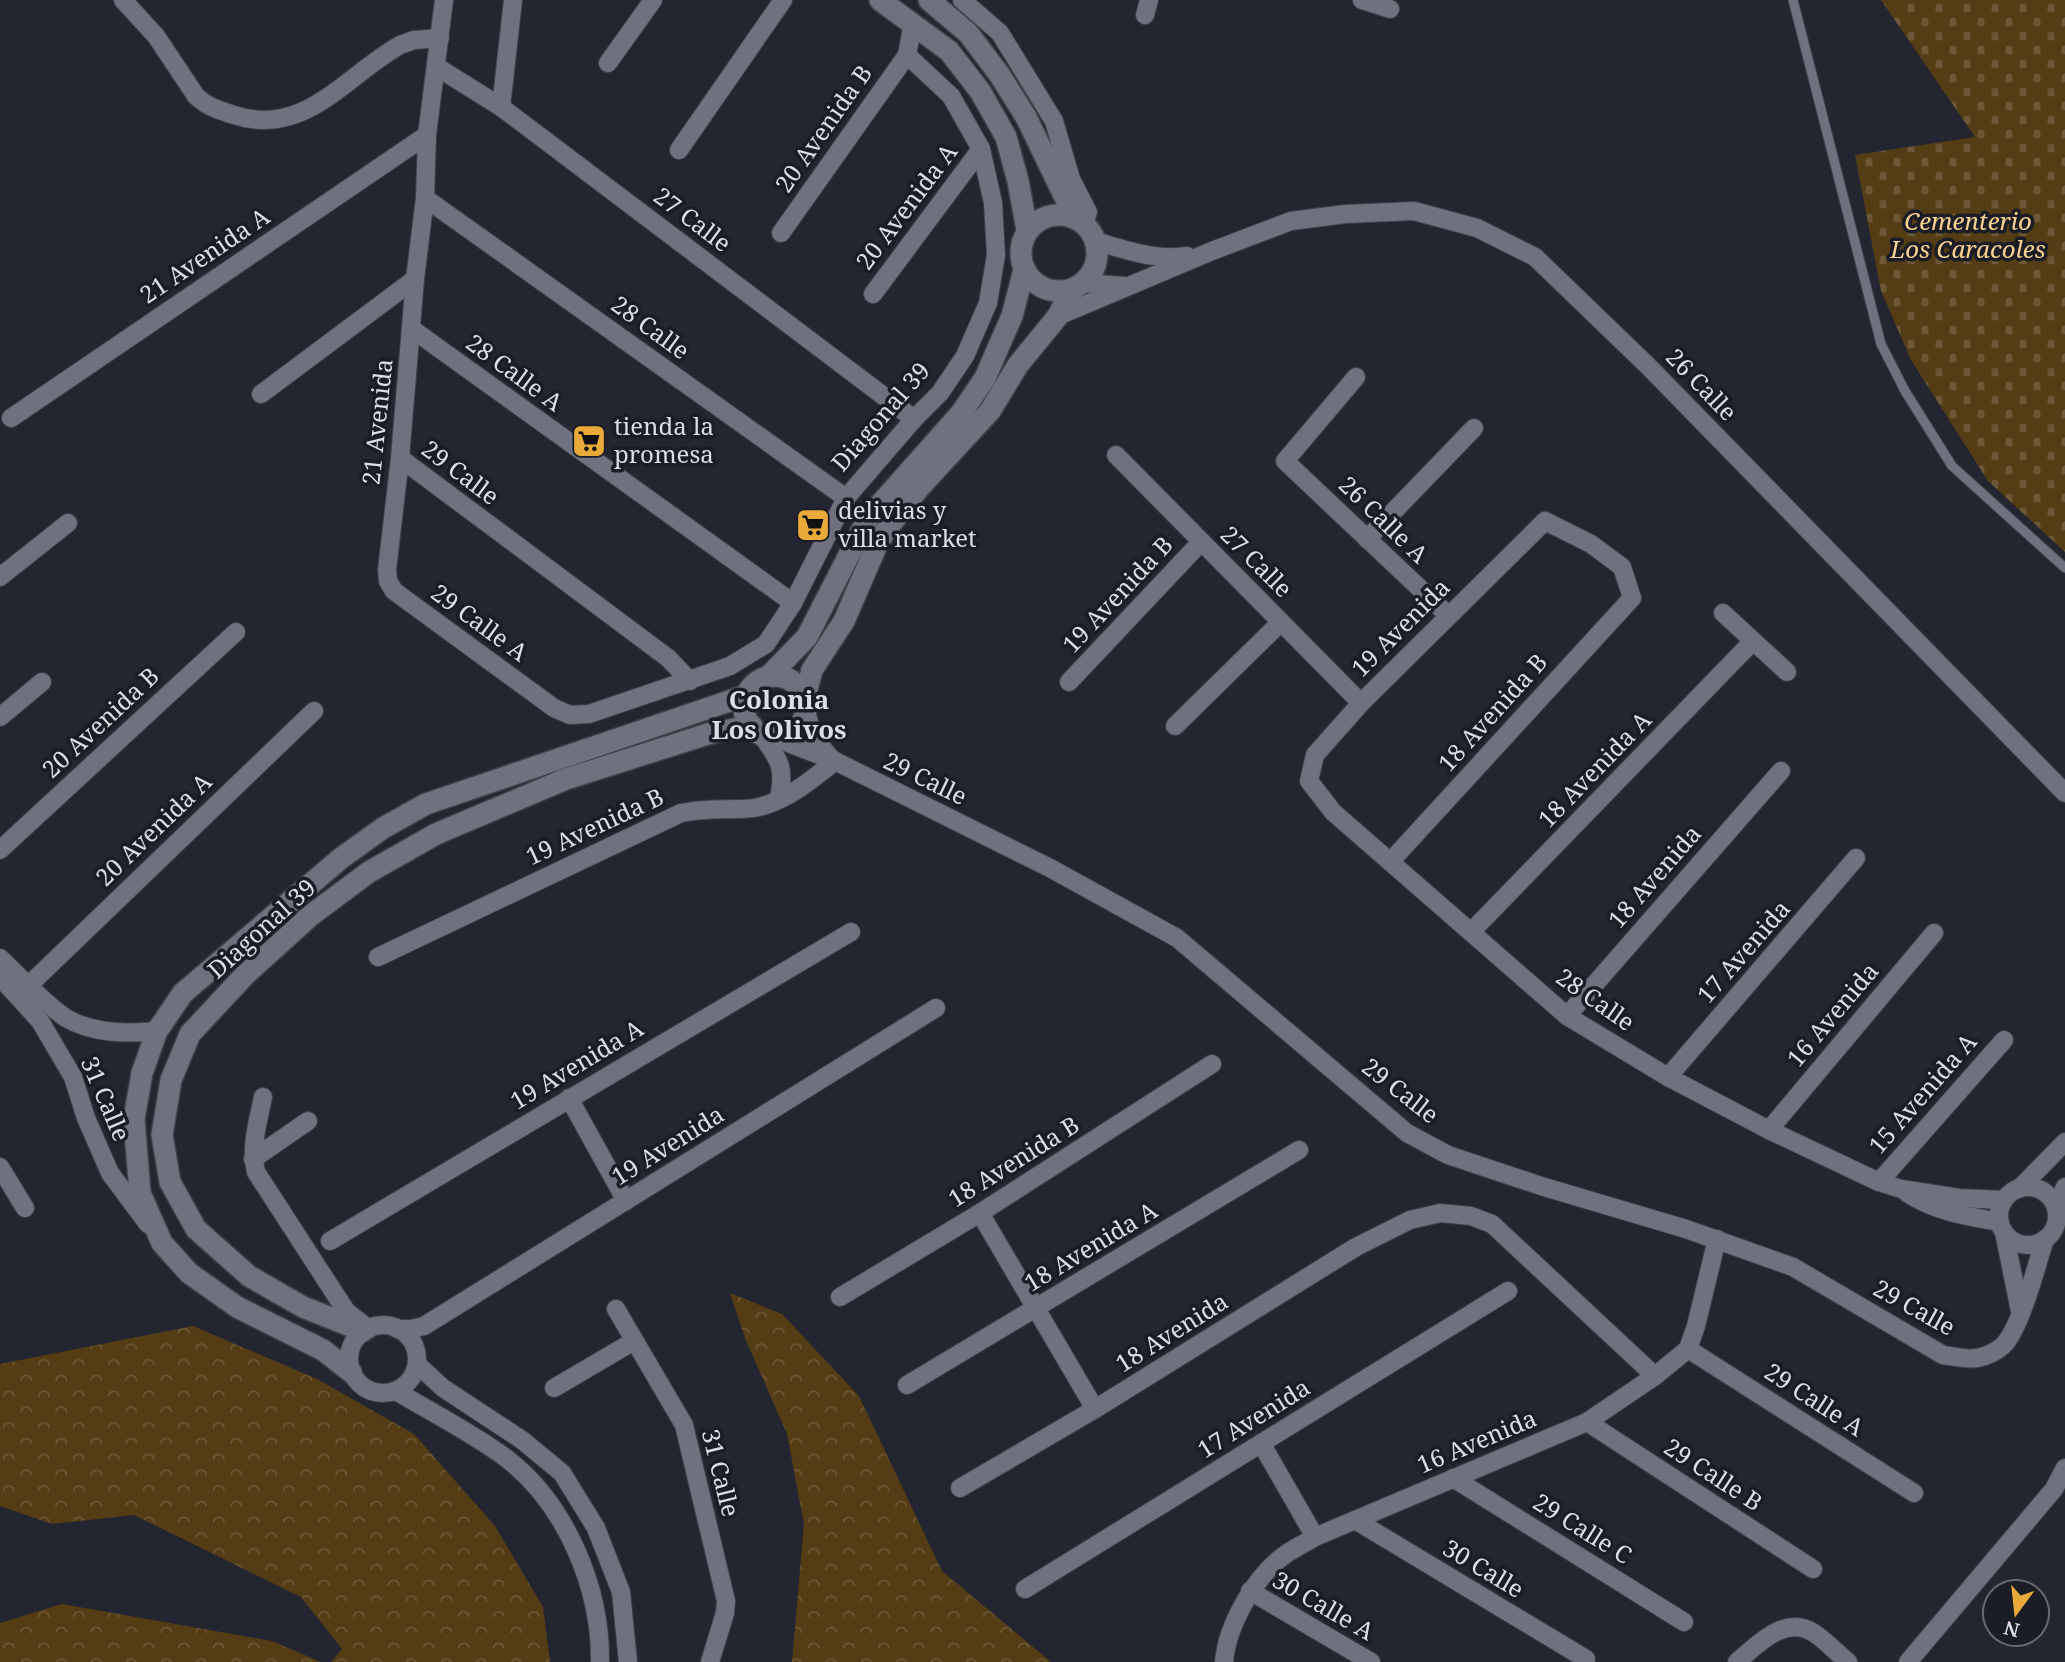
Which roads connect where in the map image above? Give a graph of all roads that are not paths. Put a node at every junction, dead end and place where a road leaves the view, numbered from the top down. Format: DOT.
graph roads {
  1 [pos="124,0"];
  2 [pos="444,0"];
  3 [pos="513,0"];
  4 [pos="653,0"];
  5 [pos="783,0"];
  6 [pos="880,0"];
  7 [pos="929,0"];
  8 [pos="962,0"];
  9 [pos="1362,0"];
  10 [pos="1793,0"];
  11 [pos="1390,9"];
  12 [pos="913,23"];
  13 [pos="440,38"];
  14 [pos="907,55"];
  15 [pos="608,64"];
  16 [pos="437,67"];
  17 [pos="502,107"];
  18 [pos="427,135"];
  19 [pos="981,149"];
  20 [pos="679,150"];
  21 [pos="425,198"];
  22 [pos="1085,227"];
  23 [pos="1027,230"];
  24 [pos="781,233"];
  25 [pos="1212,251"];
  26 [pos="1024,270"];
  27 [pos="415,279"];
  28 [pos="1078,286"];
  29 [pos="1128,286"];
  30 [pos="873,294"];
  31 [pos="1058,316"];
  32 [pos="412,329"];
  33 [pos="1356,377"];
  34 [pos="261,394"];
  35 [pos="11,418"];
  36 [pos="914,418"];
  37 [pos="1474,428"];
  38 [pos="1116,455"];
  39 [pos="400,458"];
  40 [pos="846,498"];
  41 [pos="1545,521"];
  42 [pos="68,523"];
  43 [pos="1367,539"];
  44 [pos="1201,542"];
  45 [pos="2065,568"];
  46 [pos="387,570"];
  47 [pos="0,578"];
  48 [pos="793,603"];
  49 [pos="1723,613"];
  50 [pos="1448,615"];
  51 [pos="1280,622"];
  52 [pos="236,632"];
  53 [pos="1754,641"];
  54 [pos="1787,672"];
  55 [pos="768,677"];
  56 [pos="690,681"];
  57 [pos="42,682"];
  58 [pos="1069,682"];
  59 [pos="747,695"];
  60 [pos="1361,703"];
  61 [pos="805,704"];
  62 [pos="554,708"];
  63 [pos="314,711"];
  64 [pos="0,718"];
  65 [pos="1175,726"];
  66 [pos="762,732"];
  67 [pos="835,761"];
  68 [pos="1781,771"];
  69 [pos="1309,781"];
  70 [pos="2065,793"];
  71 [pos="779,799"];
  72 [pos="0,849"];
  73 [pos="1856,858"];
  74 [pos="1390,862"];
  75 [pos="850,932"];
  76 [pos="1471,933"];
  77 [pos="1934,933"];
  78 [pos="378,957"];
  79 [pos="0,958"];
  80 [pos="0,977"];
  81 [pos="29,985"];
  82 [pos="936,1008"];
  83 [pos="1567,1016"];
  84 [pos="157,1031"];
  85 [pos="2004,1040"];
  86 [pos="1212,1065"];
  87 [pos="1668,1077"];
  88 [pos="263,1097"];
  89 [pos="569,1098"];
  90 [pos="308,1121"];
  91 [pos="1769,1130"];
  92 [pos="2065,1142"];
  93 [pos="1299,1150"];
  94 [pos="253,1159"];
  95 [pos="0,1167"];
  96 [pos="1879,1182"];
  97 [pos="2065,1187"];
  98 [pos="1901,1189"];
  99 [pos="2011,1195"];
  100 [pos="626,1201"];
  101 [pos="25,1208"];
  102 [pos="2056,1208"];
  103 [pos="980,1213"];
  104 [pos="2002,1227"];
  105 [pos="1717,1239"];
  106 [pos="2045,1239"];
  107 [pos="330,1241"];
  108 [pos="162,1242"];
  109 [pos="1508,1291"];
  110 [pos="840,1297"];
  111 [pos="616,1309"];
  112 [pos="1037,1309"];
  113 [pos="2020,1312"];
  114 [pos="424,1326"];
  115 [pos="397,1329"];
  116 [pos="366,1330"];
  117 [pos="634,1341"];
  118 [pos="414,1346"];
  119 [pos="1688,1349"];
  120 [pos="417,1364"];
  121 [pos="351,1372"];
  122 [pos="1655,1376"];
  123 [pos="907,1385"];
  124 [pos="554,1388"];
  125 [pos="396,1391"];
  126 [pos="1095,1409"];
  127 [pos="1587,1422"];
  128 [pos="1261,1443"];
  129 [pos="2065,1468"];
  130 [pos="1453,1478"];
  131 [pos="960,1488"];
  132 [pos="1914,1493"];
  133 [pos="2059,1493"];
  134 [pos="1355,1520"];
  135 [pos="1315,1537"];
  136 [pos="1813,1569"];
  137 [pos="1025,1589"];
  138 [pos="1250,1591"];
  139 [pos="1684,1622"];
  140 [pos="1586,1659"];
  141 [pos="600,1662"];
  142 [pos="628,1662"];
  143 [pos="710,1662"];
  144 [pos="1224,1662"];
  145 [pos="1371,1662"];
  146 [pos="1737,1662"];
  147 [pos="1848,1662"];
  148 [pos="1908,1662"];
  1 -- 13 [label="street"];
  2 -- 13 [label="street, 21 Avenida"];
  3 -- 17 [label="street"];
  4 -- 15 [label="street"];
  5 -- 20 [label="street"];
  6 -- 12 [label="street"];
  7 -- 22 [label="street"];
  8 -- 22 [label="street"];
  9 -- 11 [label="street"];
  10 -- 45 [label="lane"];
  12 -- 14 [label="street"];
  12 -- 23 [label="street"];
  13 -- 16 [label="street, 21 Avenida"];
  14 -- 19 [label="street, Diagonal 39"];
  14 -- 24 [label="street, 20 Avenida B"];
  16 -- 17 [label="street, 27 Calle"];
  16 -- 18 [label="street, 21 Avenida"];
  17 -- 36 [label="street, 27 Calle"];
  18 -- 21 [label="street, 21 Avenida"];
  18 -- 35 [label="street, 21 Avenida A"];
  19 -- 30 [label="street, 20 Avenida A"];
  19 -- 36 [label="street, Diagonal 39"];
  21 -- 27 [label="street, 21 Avenida"];
  21 -- 40 [label="street, 28 Calle"];
  22 -- 23 [label="street"];
  22 -- 25 [label="street, 26 Calle"];
  22 -- 28 [label="street"];
  23 -- 26 [label="street"];
  25 -- 29 [label="street, 26 Calle"];
  25 -- 70 [label="street, 26 Calle"];
  26 -- 28 [label="street"];
  26 -- 55 [label="street"];
  27 -- 32 [label="street, 21 Avenida"];
  27 -- 34 [label="street, 21 Avenida"];
  28 -- 29 [label="street, 26 Calle"];
  28 -- 31 [label="street"];
  29 -- 31 [label="street, 26 Calle"];
  31 -- 61 [label="street"];
  32 -- 39 [label="street, 21 Avenida"];
  32 -- 48 [label="street, 28 Calle A"];
  33 -- 43 [label="street, 26 Calle A"];
  36 -- 40 [label="street, Diagonal 39"];
  37 -- 43 [label="street"];
  38 -- 44 [label="street, 27 Calle"];
  39 -- 46 [label="street, 21 Avenida"];
  39 -- 56 [label="street, 29 Calle"];
  40 -- 48 [label="street, Diagonal 39"];
  41 -- 50 [label="street, 19 Avenida"];
  41 -- 74 [label="street, 18 Avenida B"];
  42 -- 47 [label="street"];
  43 -- 50 [label="street, 26 Calle A"];
  44 -- 51 [label="street, 27 Calle"];
  44 -- 58 [label="street, 19 Avenida B"];
  46 -- 62 [label="street, 29 Calle A"];
  48 -- 56 [label="street, Diagonal 39"];
  49 -- 53 [label="street"];
  50 -- 60 [label="street, 19 Avenida"];
  51 -- 60 [label="street, 27 Calle"];
  51 -- 65 [label="street"];
  52 -- 72 [label="street, 20 Avenida B"];
  53 -- 54 [label="street"];
  53 -- 76 [label="street, 18 Avenida A"];
  55 -- 59 [label="street"];
  55 -- 61 [label="street"];
  56 -- 62 [label="street, Diagonal 39"];
  57 -- 64 [label="street"];
  59 -- 66 [label="street"];
  59 -- 84 [label="street, Diagonal 39"];
  60 -- 69 [label="street, 19 Avenida"];
  61 -- 66 [label="street"];
  61 -- 67 [label="street, 29 Calle"];
  63 -- 81 [label="street, 20 Avenida A"];
  66 -- 67 [label="street, 29 Calle"];
  66 -- 71 [label="street"];
  66 -- 116 [label="street, Diagonal 39"];
  67 -- 71 [label="street, 19 Avenida B"];
  67 -- 105 [label="street, 29 Calle"];
  68 -- 83 [label="street, 18 Avenida"];
  69 -- 74 [label="street, 28 Calle"];
  71 -- 78 [label="street, 19 Avenida B"];
  73 -- 87 [label="street, 17 Avenida"];
  74 -- 76 [label="street, 28 Calle"];
  75 -- 89 [label="street, 19 Avenida A"];
  76 -- 83 [label="street, 28 Calle"];
  77 -- 91 [label="street, 16 Avenida"];
  79 -- 81 [label="street, 31 Calle"];
  80 -- 108 [label="street, 31 Calle"];
  81 -- 84 [label="street, 31 Calle"];
  82 -- 100 [label="street, 19 Avenida"];
  83 -- 87 [label="street, 28 Calle"];
  84 -- 108 [label="street, Diagonal 39"];
  85 -- 96 [label="street, 15 Avenida A"];
  86 -- 103 [label="street, 18 Avenida B"];
  87 -- 91 [label="street, 28 Calle"];
  88 -- 94 [label="street"];
  89 -- 100 [label="street"];
  89 -- 107 [label="street, 19 Avenida A"];
  90 -- 94 [label="street"];
  91 -- 96 [label="street, 28 Calle"];
  92 -- 99 [label="street"];
  93 -- 112 [label="street, 18 Avenida A"];
  94 -- 116 [label="street"];
  95 -- 101 [label="street"];
  96 -- 98 [label="street, 28 Calle"];
  97 -- 102 [label="street"];
  98 -- 99 [label="street, 28 Calle"];
  98 -- 104 [label="street, 28 Calle"];
  99 -- 102 [label="street"];
  99 -- 104 [label="street"];
  100 -- 114 [label="street, 19 Avenida"];
  102 -- 106 [label="street"];
  103 -- 110 [label="street, 18 Avenida B"];
  103 -- 112 [label="street"];
  104 -- 106 [label="street"];
  104 -- 113 [label="street"];
  105 -- 113 [label="street, 29 Calle"];
  105 -- 119 [label="street"];
  106 -- 113 [label="street"];
  108 -- 121 [label="street, Diagonal 39"];
  109 -- 128 [label="street, 17 Avenida"];
  111 -- 117 [label="street, 31 Calle"];
  112 -- 123 [label="street, 18 Avenida A"];
  112 -- 126 [label="street"];
  114 -- 115 [label="street, 19 Avenida"];
  114 -- 118 [label="street"];
  115 -- 116 [label="street"];
  115 -- 118 [label="street"];
  116 -- 121 [label="street"];
  117 -- 124 [label="street"];
  117 -- 143 [label="street, 31 Calle"];
  118 -- 120 [label="street"];
  119 -- 122 [label="street, 16 Avenida"];
  119 -- 132 [label="street, 29 Calle A"];
  120 -- 125 [label="street"];
  120 -- 142 [label="street"];
  121 -- 125 [label="street"];
  122 -- 126 [label="street, 18 Avenida"];
  122 -- 127 [label="street, 16 Avenida"];
  125 -- 141 [label="street"];
  126 -- 131 [label="street, 18 Avenida"];
  127 -- 130 [label="street, 16 Avenida"];
  127 -- 136 [label="street, 29 Calle B"];
  128 -- 135 [label="street"];
  128 -- 137 [label="street, 17 Avenida"];
  129 -- 133 [label="street"];
  130 -- 134 [label="street, 16 Avenida"];
  130 -- 139 [label="street, 29 Calle C"];
  133 -- 148 [label="street"];
  134 -- 135 [label="street, 16 Avenida"];
  134 -- 140 [label="street, 30 Calle"];
  135 -- 138 [label="street, 16 Avenida"];
  138 -- 144 [label="street, 16 Avenida"];
  138 -- 145 [label="street, 30 Calle A"];
  146 -- 147 [label="street"];
}
